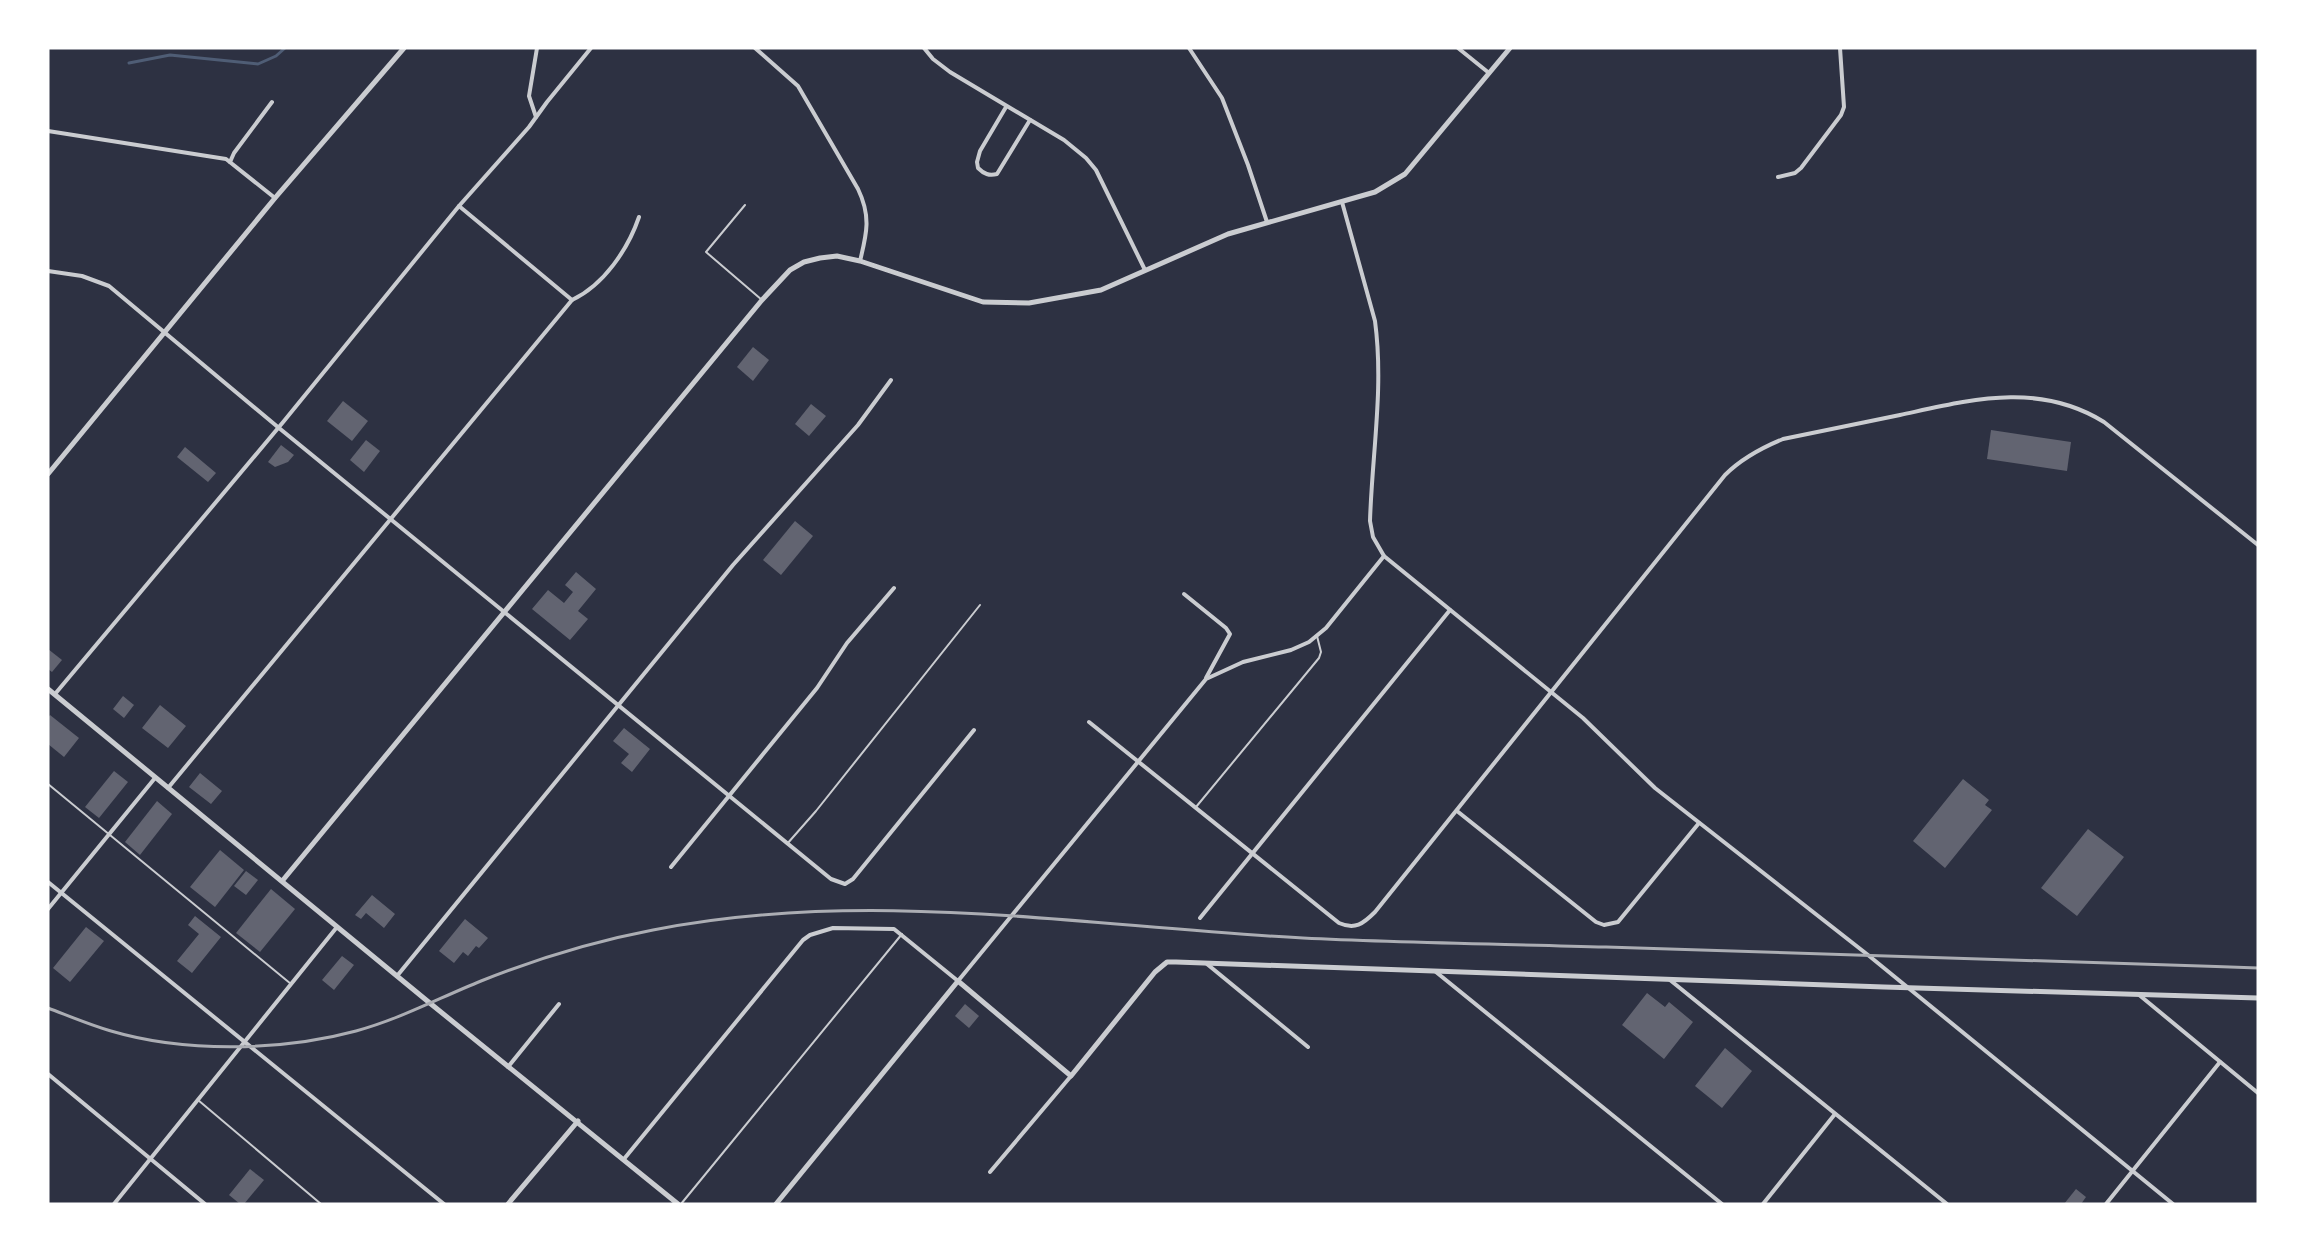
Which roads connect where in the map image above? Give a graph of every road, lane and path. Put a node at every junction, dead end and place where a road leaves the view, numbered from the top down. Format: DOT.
graph roads {
  1 [pos="404,48"];
  2 [pos="537,48"];
  3 [pos="591,48"];
  4 [pos="755,48"];
  5 [pos="924,48"];
  6 [pos="1190,48"];
  7 [pos="1458,48"];
  8 [pos="1510,48"];
  9 [pos="1840,48"];
  10 [pos="1489,73"];
  11 [pos="272,102"];
  12 [pos="1006,106"];
  13 [pos="536,117"];
  14 [pos="1030,120"];
  15 [pos="48,131"];
  16 [pos="230,162"];
  17 [pos="1778,177"];
  18 [pos="274,198"];
  19 [pos="1342,202"];
  20 [pos="745,205"];
  21 [pos="459,206"];
  22 [pos="639,217"];
  23 [pos="1267,222"];
  24 [pos="860,261"];
  25 [pos="48,271"];
  26 [pos="1146,271"];
  27 [pos="572,300"];
  28 [pos="762,300"];
  29 [pos="164,332"];
  30 [pos="891,380"];
  31 [pos="279,428"];
  32 [pos="48,474"];
  33 [pos="392,519"];
  34 [pos="2258,545"];
  35 [pos="1384,556"];
  36 [pos="894,588"];
  37 [pos="1184,594"];
  38 [pos="980,605"];
  39 [pos="1450,610"];
  40 [pos="504,612"];
  41 [pos="1317,636"];
  42 [pos="1206,679"];
  43 [pos="48,688"];
  44 [pos="1551,692"];
  45 [pos="55,694"];
  46 [pos="618,705"];
  47 [pos="1089,722"];
  48 [pos="974,730"];
  49 [pos="1139,760"];
  50 [pos="155,778"];
  51 [pos="48,784"];
  52 [pos="168,788"];
  53 [pos="729,796"];
  54 [pos="1196,807"];
  55 [pos="1456,811"];
  56 [pos="1699,823"];
  57 [pos="110,834"];
  58 [pos="787,844"];
  59 [pos="1252,854"];
  60 [pos="671,867"];
  61 [pos="283,880"];
  62 [pos="48,882"];
  63 [pos="62,893"];
  64 [pos="48,909"];
  65 [pos="1200,918"];
  66 [pos="338,926"];
  67 [pos="902,934"];
  68 [pos="1206,963"];
  69 [pos="1436,972"];
  70 [pos="398,976"];
  71 [pos="1670,980"];
  72 [pos="958,981"];
  73 [pos="292,984"];
  74 [pos="1908,988"];
  75 [pos="2138,994"];
  76 [pos="2258,998"];
  77 [pos="559,1005"];
  78 [pos="244,1042"];
  79 [pos="1308,1047"];
  80 [pos="2220,1062"];
  81 [pos="508,1067"];
  82 [pos="48,1074"];
  83 [pos="1071,1076"];
  84 [pos="2258,1093"];
  85 [pos="198,1100"];
  86 [pos="1835,1114"];
  87 [pos="578,1121"];
  88 [pos="150,1159"];
  89 [pos="624,1159"];
  90 [pos="2133,1171"];
  91 [pos="990,1172"];
  92 [pos="114,1204"];
  93 [pos="205,1204"];
  94 [pos="321,1204"];
  95 [pos="444,1204"];
  96 [pos="507,1204"];
  97 [pos="680,1204"];
  98 [pos="776,1204"];
  99 [pos="1722,1204"];
  100 [pos="1763,1204"];
  101 [pos="1947,1204"];
  102 [pos="2106,1204"];
  103 [pos="2173,1204"];
  1 -- 18 [label="street"];
  2 -- 13 [label="street"];
  3 -- 13 [label="street"];
  4 -- 24 [label="street"];
  5 -- 12 [label="street"];
  6 -- 23 [label="street"];
  7 -- 10 [label="street"];
  8 -- 10 [label="street"];
  9 -- 17 [label="street"];
  10 -- 19 [label="street"];
  11 -- 16 [label="street"];
  12 -- 14 [label="street"];
  12 -- 14 [label="street"];
  13 -- 21 [label="street"];
  14 -- 26 [label="street"];
  15 -- 16 [label="street"];
  16 -- 18 [label="street"];
  18 -- 29 [label="street"];
  19 -- 23 [label="street"];
  19 -- 35 [label="street"];
  20 -- 28 [label="lane"];
  21 -- 27 [label="street"];
  21 -- 31 [label="street"];
  22 -- 27 [label="street"];
  23 -- 26 [label="street"];
  24 -- 26 [label="street"];
  24 -- 28 [label="street"];
  25 -- 29 [label="street"];
  27 -- 33 [label="street"];
  28 -- 40 [label="street"];
  29 -- 31 [label="street"];
  29 -- 32 [label="street"];
  30 -- 46 [label="street"];
  31 -- 33 [label="street"];
  31 -- 45 [label="street"];
  33 -- 40 [label="street"];
  33 -- 52 [label="street"];
  34 -- 44 [label="street"];
  35 -- 39 [label="street"];
  35 -- 41 [label="street"];
  36 -- 53 [label="street"];
  37 -- 42 [label="street"];
  38 -- 58 [label="lane"];
  39 -- 44 [label="street"];
  39 -- 59 [label="street"];
  40 -- 46 [label="street"];
  40 -- 61 [label="street"];
  41 -- 42 [label="street"];
  41 -- 54 [label="lane"];
  42 -- 49 [label="street"];
  43 -- 45 [label="street"];
  44 -- 55 [label="street"];
  44 -- 56 [label="street"];
  45 -- 50 [label="street"];
  46 -- 53 [label="street"];
  46 -- 70 [label="street"];
  47 -- 49 [label="street"];
  48 -- 58 [label="street"];
  49 -- 54 [label="street"];
  49 -- 72 [label="street"];
  50 -- 52 [label="street"];
  50 -- 57 [label="street"];
  51 -- 57 [label="lane"];
  52 -- 61 [label="street"];
  53 -- 58 [label="street"];
  53 -- 60 [label="street"];
  54 -- 59 [label="street"];
  55 -- 56 [label="street"];
  55 -- 59 [label="street"];
  56 -- 74 [label="street"];
  57 -- 63 [label="street"];
  57 -- 73 [label="lane"];
  59 -- 65 [label="street"];
  61 -- 66 [label="street"];
  62 -- 63 [label="street"];
  63 -- 64 [label="street"];
  63 -- 78 [label="street"];
  66 -- 70 [label="street"];
  66 -- 73 [label="street"];
  67 -- 72 [label="street"];
  67 -- 89 [label="street"];
  67 -- 97 [label="lane"];
  68 -- 69 [label="street"];
  68 -- 79 [label="street"];
  68 -- 83 [label="street"];
  69 -- 71 [label="street"];
  69 -- 99 [label="street"];
  70 -- 81 [label="street"];
  71 -- 74 [label="street"];
  71 -- 86 [label="street"];
  72 -- 83 [label="street"];
  72 -- 98 [label="street"];
  73 -- 78 [label="street"];
  74 -- 75 [label="street"];
  74 -- 90 [label="street"];
  75 -- 76 [label="street"];
  75 -- 80 [label="street"];
  77 -- 81 [label="street"];
  78 -- 85 [label="street"];
  78 -- 95 [label="street"];
  80 -- 84 [label="street"];
  80 -- 90 [label="street"];
  81 -- 87 [label="street"];
  82 -- 88 [label="street"];
  83 -- 91 [label="street"];
  85 -- 88 [label="street"];
  85 -- 94 [label="lane"];
  86 -- 100 [label="street"];
  86 -- 101 [label="street"];
  87 -- 89 [label="street"];
  87 -- 96 [label="street"];
  88 -- 92 [label="street"];
  88 -- 93 [label="street"];
  89 -- 97 [label="street"];
  90 -- 102 [label="street"];
  90 -- 103 [label="street"];
}
